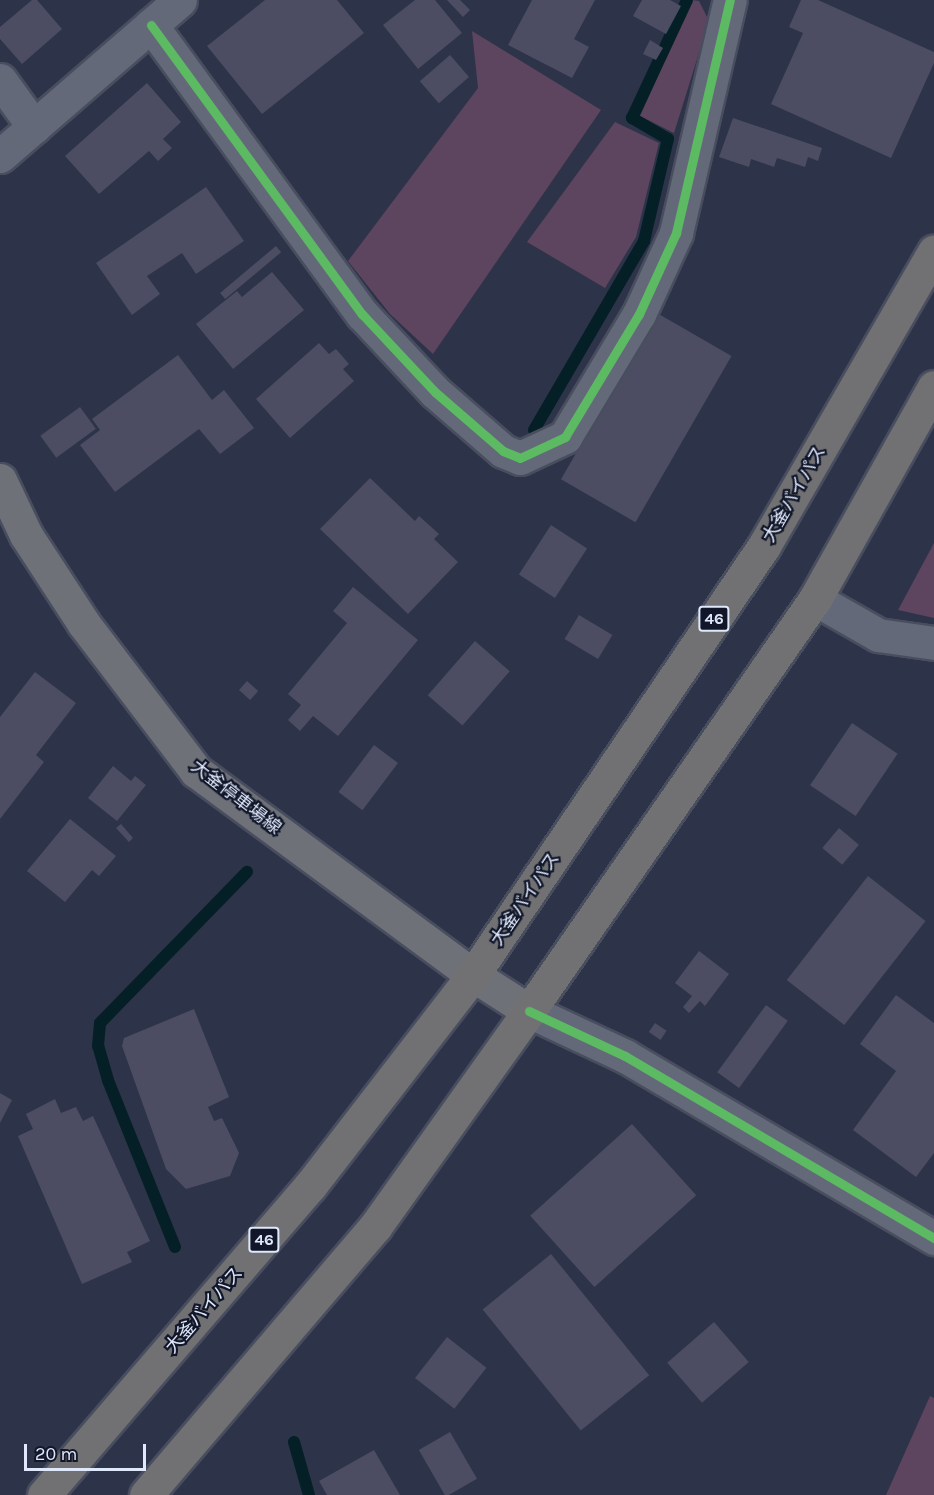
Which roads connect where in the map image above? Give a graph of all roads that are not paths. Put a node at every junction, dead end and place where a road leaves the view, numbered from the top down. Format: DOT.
graph roads {
  1 [pos="180,0"];
  2 [pos="730,0"];
  3 [pos="151,25"];
  4 [pos="0,81"];
  5 [pos="34,127"];
  6 [pos="0,156"];
  7 [pos="934,251"];
  8 [pos="934,387"];
  9 [pos="0,480"];
  10 [pos="816,599"];
  11 [pos="934,643"];
  12 [pos="473,975"];
  13 [pos="529,1011"];
  14 [pos="934,1238"];
  15 [pos="44,1495"];
  16 [pos="146,1495"];
  1 -- 3 [label="street"];
  2 -- 3 [label="street"];
  3 -- 5 [label="street"];
  4 -- 5 [label="street"];
  5 -- 6 [label="street"];
  7 -- 12 [label="highway, 大釜バイパス / 46"];
  8 -- 10 [label="highway"];
  9 -- 12 [label="main road, 大釜停車場線"];
  10 -- 11 [label="street"];
  10 -- 13 [label="highway"];
  12 -- 13 [label="main road, 大釜停車場線"];
  12 -- 15 [label="highway, 大釜バイパス / 46"];
  13 -- 14 [label="street"];
  13 -- 16 [label="highway"];
}
